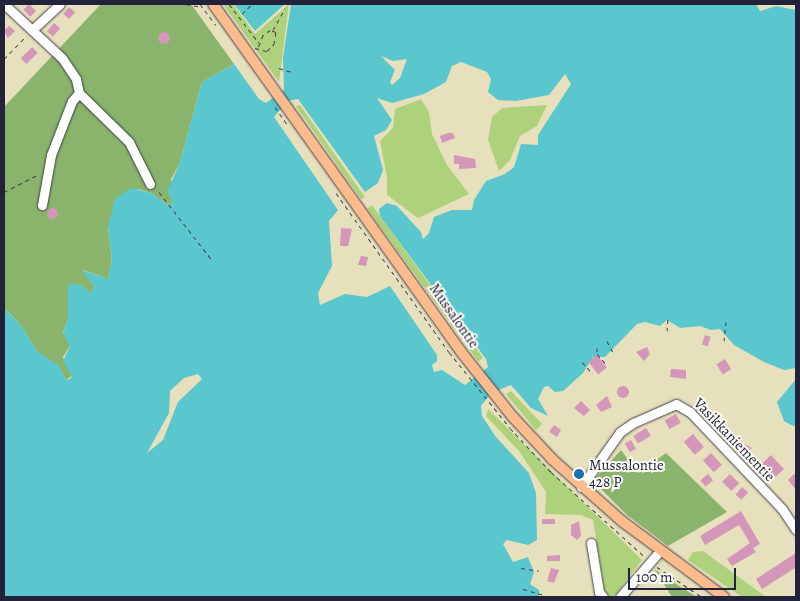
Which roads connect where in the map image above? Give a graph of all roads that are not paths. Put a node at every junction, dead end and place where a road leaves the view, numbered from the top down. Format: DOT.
graph roads {
  1 [pos="4,4"];
  2 [pos="60,4"];
  3 [pos="208,6"];
  4 [pos="32,30"];
  5 [pos="80,93"];
  6 [pos="150,184"];
  7 [pos="42,205"];
  8 [pos="582,487"];
  9 [pos="796,530"];
  10 [pos="591,543"];
  11 [pos="659,552"];
  12 [pos="603,597"];
  13 [pos="620,597"];
  14 [pos="724,597"];
  1 -- 4 [label="street"];
  2 -- 4 [label="street"];
  3 -- 8 [label="main road, Mussalontie"];
  4 -- 5 [label="street"];
  5 -- 6 [label="street"];
  5 -- 7 [label="street"];
  8 -- 9 [label="street, Vasikkaniementie"];
  8 -- 11 [label="main road, Mussalontie"];
  10 -- 12 [label="street"];
  11 -- 13 [label="street"];
  11 -- 14 [label="main road, Mussalontie"];
}
